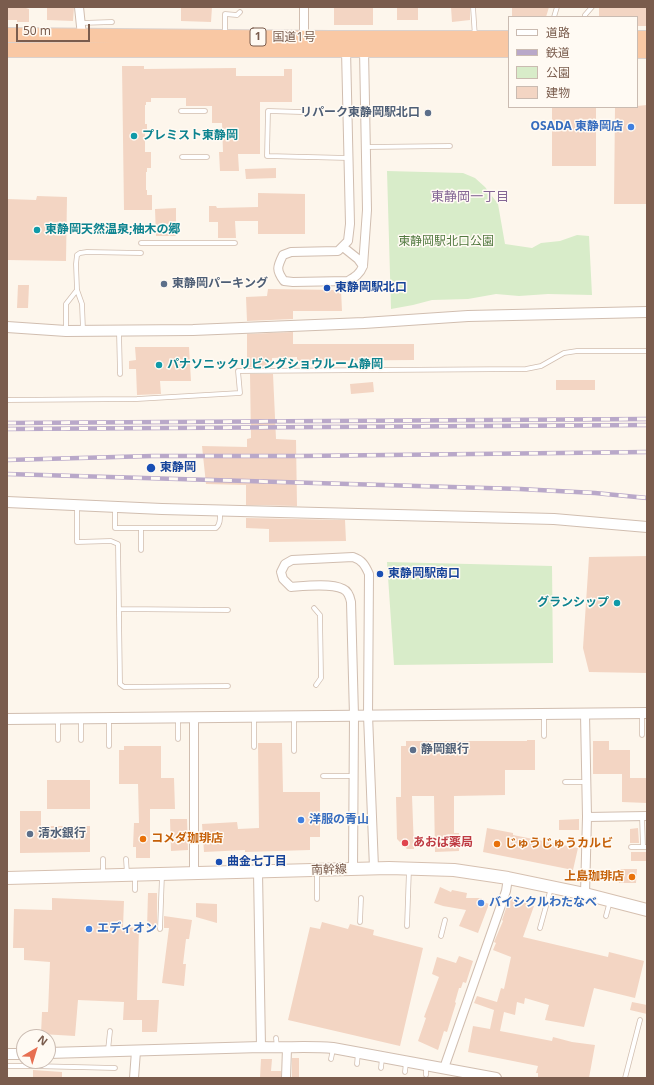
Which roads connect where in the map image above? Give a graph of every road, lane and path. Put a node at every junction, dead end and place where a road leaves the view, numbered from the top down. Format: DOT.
graph roads {
  1 [pos="79,7"];
  2 [pos="304,7"];
  3 [pos="473,7"];
  4 [pos="592,7"];
  5 [pos="240,12"];
  6 [pos="585,16"];
  7 [pos="112,22"];
  8 [pos="81,30"];
  9 [pos="7,35"];
  10 [pos="226,37"];
  11 [pos="304,38"];
  12 [pos="355,38"];
  13 [pos="475,38"];
  14 [pos="508,38"];
  15 [pos="7,50"];
  16 [pos="346,50"];
  17 [pos="364,50"];
  18 [pos="508,50"];
  19 [pos="181,111"];
  20 [pos="206,111"];
  21 [pos="302,112"];
  22 [pos="450,146"];
  23 [pos="366,147"];
  24 [pos="182,157"];
  25 [pos="207,157"];
  26 [pos="348,158"];
  27 [pos="141,243"];
  28 [pos="235,243"];
  29 [pos="343,247"];
  30 [pos="141,253"];
  31 [pos="363,266"];
  32 [pos="77,290"];
  33 [pos="647,312"];
  34 [pos="7,327"];
  35 [pos="66,331"];
  36 [pos="83,331"];
  37 [pos="119,331"];
  38 [pos="647,351"];
  39 [pos="120,374"];
  40 [pos="7,400"];
  41 [pos="7,502"];
  42 [pos="77,505"];
  43 [pos="115,507"];
  44 [pos="220,511"];
  45 [pos="647,527"];
  46 [pos="141,528"];
  47 [pos="141,550"];
  48 [pos="314,608"];
  49 [pos="119,609"];
  50 [pos="228,610"];
  51 [pos="316,685"];
  52 [pos="228,686"];
  53 [pos="644,713"];
  54 [pos="544,714"];
  55 [pos="585,714"];
  56 [pos="294,716"];
  57 [pos="354,716"];
  58 [pos="368,716"];
  59 [pos="178,717"];
  60 [pos="194,717"];
  61 [pos="254,717"];
  62 [pos="58,718"];
  63 [pos="81,718"];
  64 [pos="109,718"];
  65 [pos="7,719"];
  66 [pos="642,735"];
  67 [pos="544,736"];
  68 [pos="58,740"];
  69 [pos="81,740"];
  70 [pos="178,740"];
  71 [pos="109,746"];
  72 [pos="254,747"];
  73 [pos="294,751"];
  74 [pos="323,776"];
  75 [pos="353,776"];
  76 [pos="565,782"];
  77 [pos="588,787"];
  78 [pos="587,816"];
  79 [pos="645,816"];
  80 [pos="631,847"];
  81 [pos="645,847"];
  82 [pos="103,859"];
  83 [pos="126,859"];
  84 [pos="374,868"];
  85 [pos="353,869"];
  86 [pos="409,869"];
  87 [pos="317,870"];
  88 [pos="258,872"];
  89 [pos="194,873"];
  90 [pos="131,874"];
  91 [pos="162,874"];
  92 [pos="102,875"];
  93 [pos="7,878"];
  94 [pos="508,878"];
  95 [pos="551,887"];
  96 [pos="134,890"];
  97 [pos="585,894"];
  98 [pos="361,898"];
  99 [pos="317,899"];
  100 [pos="610,901"];
  101 [pos="647,910"];
  102 [pos="606,916"];
  103 [pos="446,920"];
  104 [pos="360,922"];
  105 [pos="407,926"];
  106 [pos="540,928"];
  107 [pos="160,929"];
  108 [pos="442,936"];
  109 [pos="640,1020"];
  110 [pos="110,1031"];
  111 [pos="280,1045"];
  112 [pos="261,1047"];
  113 [pos="333,1048"];
  114 [pos="136,1051"];
  115 [pos="108,1052"];
  116 [pos="56,1053"];
  117 [pos="358,1053"];
  118 [pos="383,1057"];
  119 [pos="331,1059"];
  120 [pos="357,1064"];
  121 [pos="7,1066"];
  122 [pos="115,1068"];
  123 [pos="381,1068"];
  124 [pos="444,1068"];
  125 [pos="479,1076"];
  126 [pos="134,1078"];
  127 [pos="286,1078"];
  128 [pos="496,1078"];
  129 [pos="625,1078"];
  1 -- 8 [label="street"];
  2 -- 11 [label="street"];
  3 -- 13 [label="lane"];
  4 -- 6 [label="lane"];
  5 -- 10 [label="lane"];
  7 -- 8 [label="lane"];
  8 -- 9 [label="highway, 国道1号 / 1"];
  8 -- 10 [label="highway, 国道1号 / 1"];
  10 -- 11 [label="highway, 国道1号 / 1"];
  11 -- 12 [label="highway, 国道1号 / 1"];
  12 -- 13 [label="highway, 国道1号 / 1"];
  12 -- 16 [label="street"];
  12 -- 17 [label="street"];
  13 -- 14 [label="highway, 国道1号 / 1"];
  15 -- 16 [label="highway, 国道1号 / 1"];
  16 -- 17 [label="highway, 国道1号 / 1"];
  16 -- 26 [label="street"];
  17 -- 18 [label="highway, 国道1号 / 1"];
  17 -- 23 [label="street"];
  19 -- 20 [label="lane"];
  21 -- 26 [label="lane"];
  22 -- 23 [label="lane"];
  23 -- 31 [label="street"];
  24 -- 25 [label="lane"];
  26 -- 29 [label="street"];
  27 -- 28 [label="lane"];
  29 -- 31 [label="street"];
  29 -- 31 [label="street"];
  30 -- 32 [label="lane"];
  32 -- 35 [label="lane"];
  32 -- 36 [label="lane"];
  33 -- 37 [label="street"];
  34 -- 35 [label="street"];
  35 -- 36 [label="street"];
  36 -- 37 [label="street"];
  37 -- 39 [label="lane"];
  38 -- 40 [label="lane"];
  41 -- 42 [label="street"];
  42 -- 43 [label="street"];
  42 -- 49 [label="lane"];
  43 -- 44 [label="street"];
  43 -- 46 [label="lane"];
  44 -- 45 [label="street"];
  44 -- 46 [label="lane"];
  46 -- 47 [label="lane"];
  48 -- 51 [label="lane"];
  49 -- 50 [label="lane"];
  49 -- 52 [label="lane"];
  53 -- 55 [label="street"];
  53 -- 66 [label="lane"];
  54 -- 55 [label="street"];
  54 -- 58 [label="street"];
  54 -- 67 [label="lane"];
  55 -- 77 [label="street"];
  56 -- 57 [label="street"];
  56 -- 61 [label="street"];
  56 -- 73 [label="lane"];
  57 -- 58 [label="street"];
  57 -- 58 [label="street"];
  57 -- 75 [label="street"];
  58 -- 84 [label="street"];
  59 -- 60 [label="street"];
  59 -- 64 [label="street"];
  59 -- 70 [label="lane"];
  60 -- 61 [label="street"];
  60 -- 89 [label="street"];
  61 -- 72 [label="lane"];
  62 -- 63 [label="street"];
  62 -- 65 [label="street"];
  62 -- 68 [label="lane"];
  63 -- 64 [label="street"];
  63 -- 69 [label="lane"];
  64 -- 71 [label="lane"];
  74 -- 75 [label="lane"];
  75 -- 85 [label="street"];
  76 -- 77 [label="lane"];
  77 -- 78 [label="street"];
  78 -- 79 [label="street"];
  78 -- 97 [label="street"];
  79 -- 81 [label="lane"];
  80 -- 81 [label="lane"];
  82 -- 92 [label="lane"];
  83 -- 90 [label="lane"];
  84 -- 85 [label="main road, 南幹線"];
  84 -- 86 [label="main road, 南幹線"];
  85 -- 87 [label="main road, 南幹線"];
  86 -- 94 [label="main road, 南幹線"];
  86 -- 105 [label="lane"];
  87 -- 88 [label="main road, 南幹線"];
  87 -- 99 [label="lane"];
  88 -- 89 [label="main road, 南幹線"];
  88 -- 112 [label="street"];
  89 -- 91 [label="main road, 南幹線"];
  90 -- 91 [label="main road, 南幹線"];
  90 -- 92 [label="main road, 南幹線"];
  90 -- 96 [label="lane"];
  91 -- 107 [label="lane"];
  92 -- 93 [label="main road, 南幹線"];
  94 -- 95 [label="main road, 南幹線"];
  94 -- 124 [label="street"];
  95 -- 97 [label="main road, 南幹線"];
  95 -- 106 [label="lane"];
  97 -- 100 [label="main road, 南幹線"];
  98 -- 104 [label="lane"];
  100 -- 101 [label="main road, 南幹線"];
  100 -- 102 [label="lane"];
  103 -- 108 [label="lane"];
  109 -- 129 [label="lane"];
  110 -- 115 [label="lane"];
  111 -- 112 [label="street"];
  111 -- 113 [label="street"];
  111 -- 127 [label="street"];
  112 -- 114 [label="street"];
  113 -- 117 [label="street"];
  113 -- 119 [label="lane"];
  114 -- 115 [label="street"];
  114 -- 126 [label="street"];
  115 -- 116 [label="street"];
  117 -- 118 [label="street"];
  117 -- 120 [label="lane"];
  118 -- 123 [label="lane"];
  118 -- 124 [label="street"];
  121 -- 122 [label="lane"];
  124 -- 125 [label="street"];
  125 -- 128 [label="street"];
}
